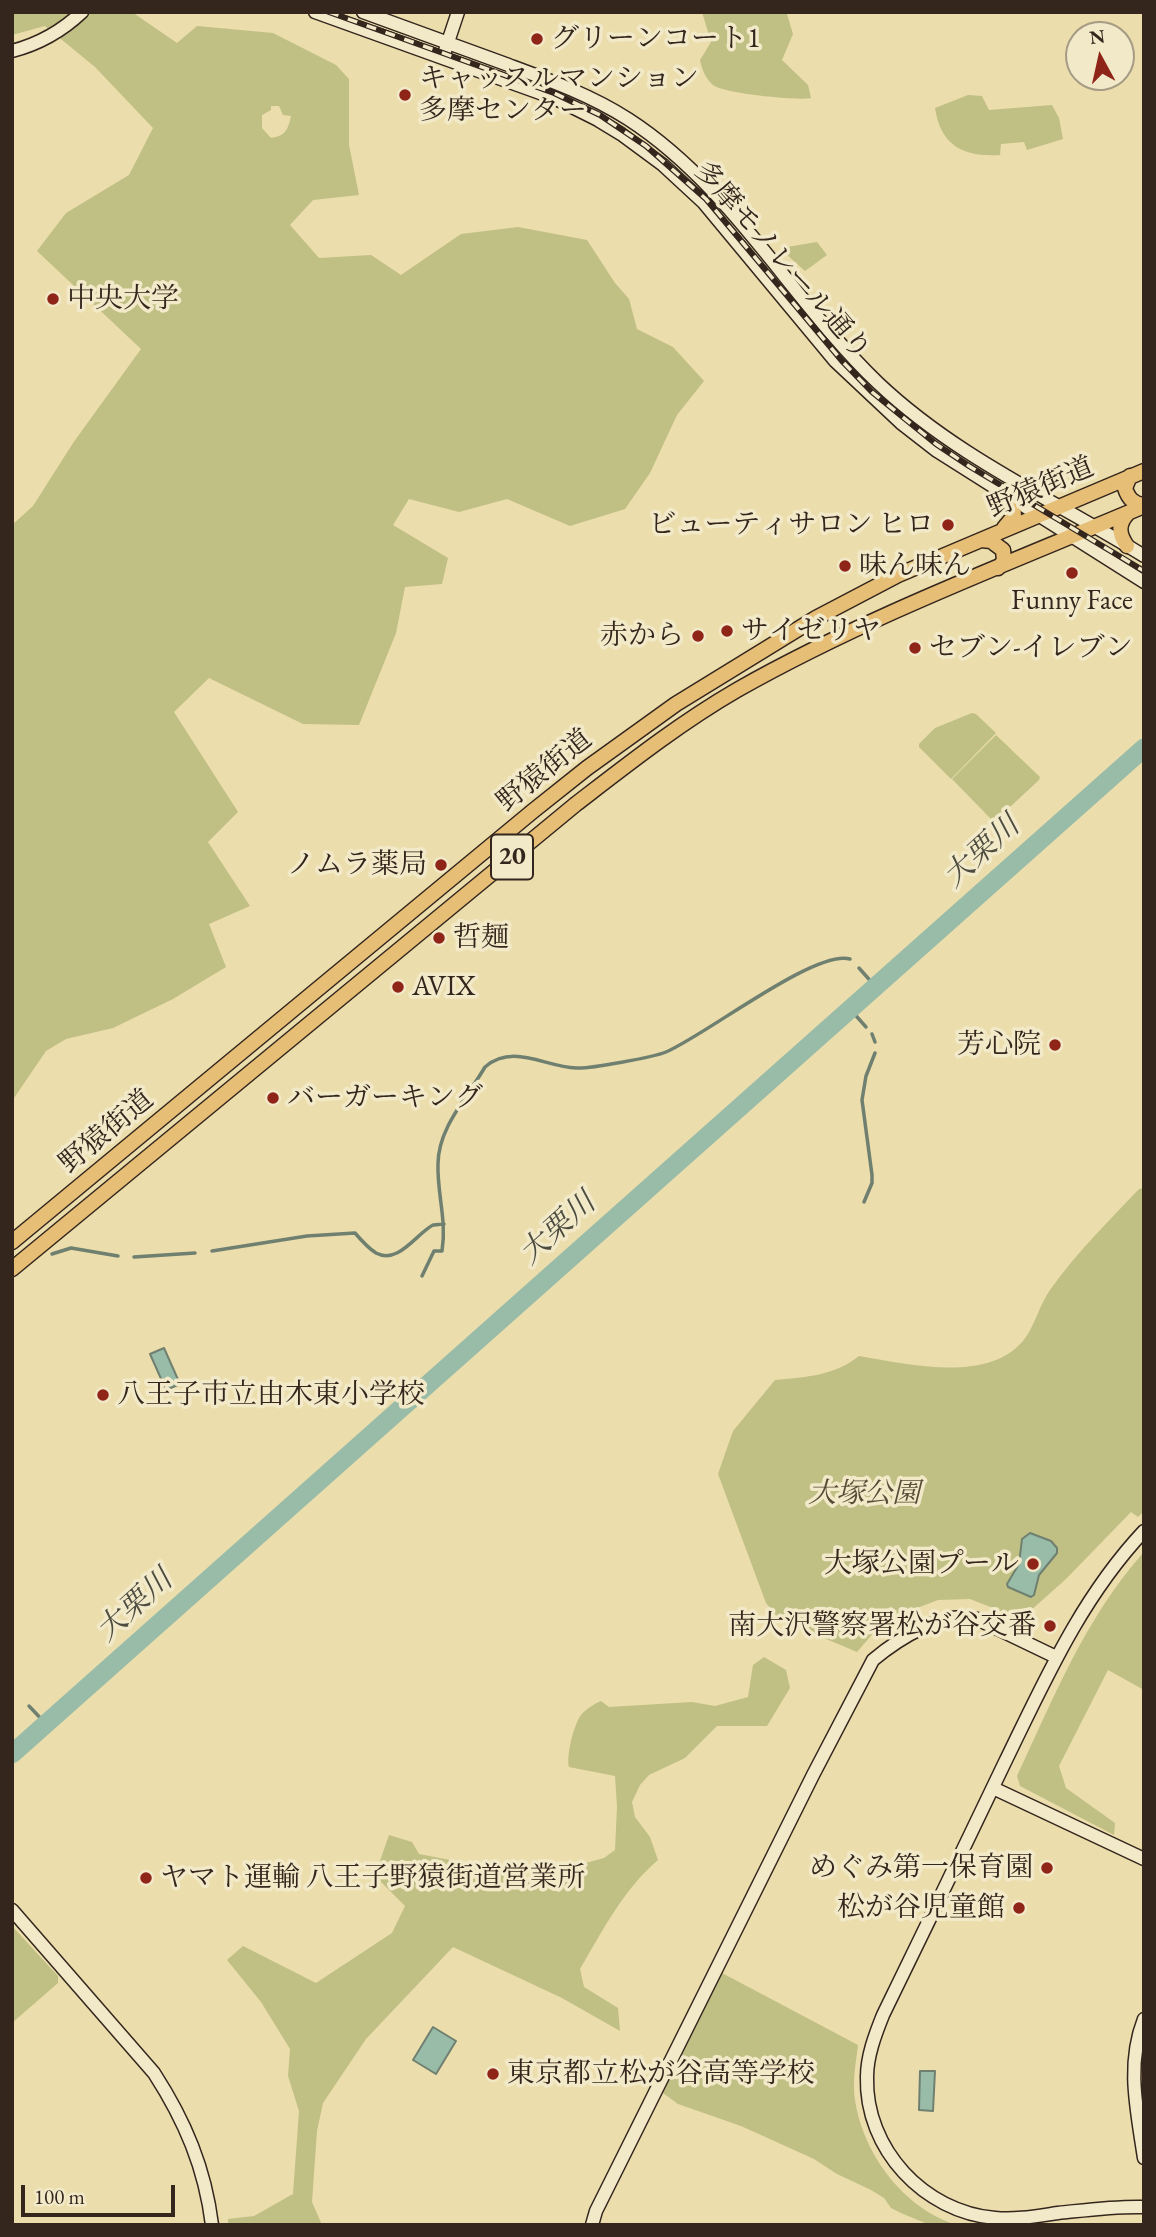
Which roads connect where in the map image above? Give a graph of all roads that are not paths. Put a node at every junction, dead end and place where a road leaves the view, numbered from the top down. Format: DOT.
graph roads {
  1 [pos="82,12"];
  2 [pos="315,12"];
  3 [pos="363,12"];
  4 [pos="458,12"];
  5 [pos="448,43"];
  6 [pos="12,51"];
  7 [pos="443,57"];
  8 [pos="1137,474"];
  9 [pos="1008,496"];
  10 [pos="1144,506"];
  11 [pos="1058,507"];
  12 [pos="1128,513"];
  13 [pos="1038,515"];
  14 [pos="1094,527"];
  15 [pos="1001,531"];
  16 [pos="1070,537"];
  17 [pos="981,540"];
  18 [pos="1127,545"];
  19 [pos="1144,556"];
  20 [pos="998,568"];
  21 [pos="1144,582"];
  22 [pos="625,739"];
  23 [pos="637,757"];
  24 [pos="433,895"];
  25 [pos="443,913"];
  26 [pos="290,1013"];
  27 [pos="303,1030"];
  28 [pos="260,1038"];
  29 [pos="280,1048"];
  30 [pos="12,1242"];
  31 [pos="12,1269"];
  32 [pos="1144,1531"];
  33 [pos="1056,1657"];
  34 [pos="993,1788"];
  35 [pos="1144,1859"];
  36 [pos="12,1910"];
  37 [pos="1144,2019"];
  38 [pos="1144,2158"];
  39 [pos="1144,2207"];
  40 [pos="212,2225"];
  41 [pos="592,2225"];
  1 -- 6 [label="street"];
  2 -- 7 [label="street, 多摩モノレール通り"];
  3 -- 5 [label="street, 多摩モノレール通り"];
  4 -- 5 [label="street"];
  5 -- 7 [label="street"];
  5 -- 11 [label="street, 多摩モノレール通り"];
  7 -- 9 [label="street, 多摩モノレール通り"];
  8 -- 10 [label="main road"];
  8 -- 11 [label="main road, 野猿街道 / 20"];
  9 -- 13 [label="street, 多摩モノレール通り"];
  9 -- 15 [label="main road"];
  10 -- 12 [label="main road, 野猿街道 / 20"];
  11 -- 13 [label="main road, 野猿街道 / 20"];
  11 -- 14 [label="street, 多摩モノレール通り"];
  12 -- 14 [label="main road, 野猿街道 / 20"];
  12 -- 18 [label="main road"];
  13 -- 15 [label="main road, 野猿街道 / 20"];
  13 -- 16 [label="street, 多摩モノレール通り"];
  14 -- 16 [label="main road, 野猿街道 / 20"];
  14 -- 18 [label="street, 多摩モノレール通り"];
  15 -- 17 [label="main road, 野猿街道 / 20"];
  16 -- 20 [label="main road, 野猿街道 / 20"];
  16 -- 21 [label="street, 多摩モノレール通り"];
  17 -- 20 [label="main road"];
  17 -- 22 [label="main road, 野猿街道 / 20"];
  18 -- 19 [label="street, 多摩モノレール通り"];
  20 -- 23 [label="main road, 野猿街道 / 20"];
  22 -- 23 [label="main road"];
  22 -- 24 [label="main road, 野猿街道 / 20"];
  23 -- 25 [label="main road, 野猿街道 / 20"];
  24 -- 25 [label="main road"];
  24 -- 26 [label="main road, 野猿街道 / 20"];
  25 -- 27 [label="main road, 野猿街道 / 20"];
  26 -- 27 [label="main road"];
  26 -- 28 [label="main road, 野猿街道 / 20"];
  27 -- 29 [label="main road, 野猿街道 / 20"];
  28 -- 29 [label="main road"];
  28 -- 30 [label="main road, 野猿街道 / 20"];
  29 -- 31 [label="main road, 野猿街道 / 20"];
  32 -- 33 [label="street"];
  33 -- 34 [label="street"];
  33 -- 41 [label="street"];
  34 -- 35 [label="street"];
  34 -- 39 [label="street"];
  36 -- 40 [label="street"];
  37 -- 38 [label="street"];
}
